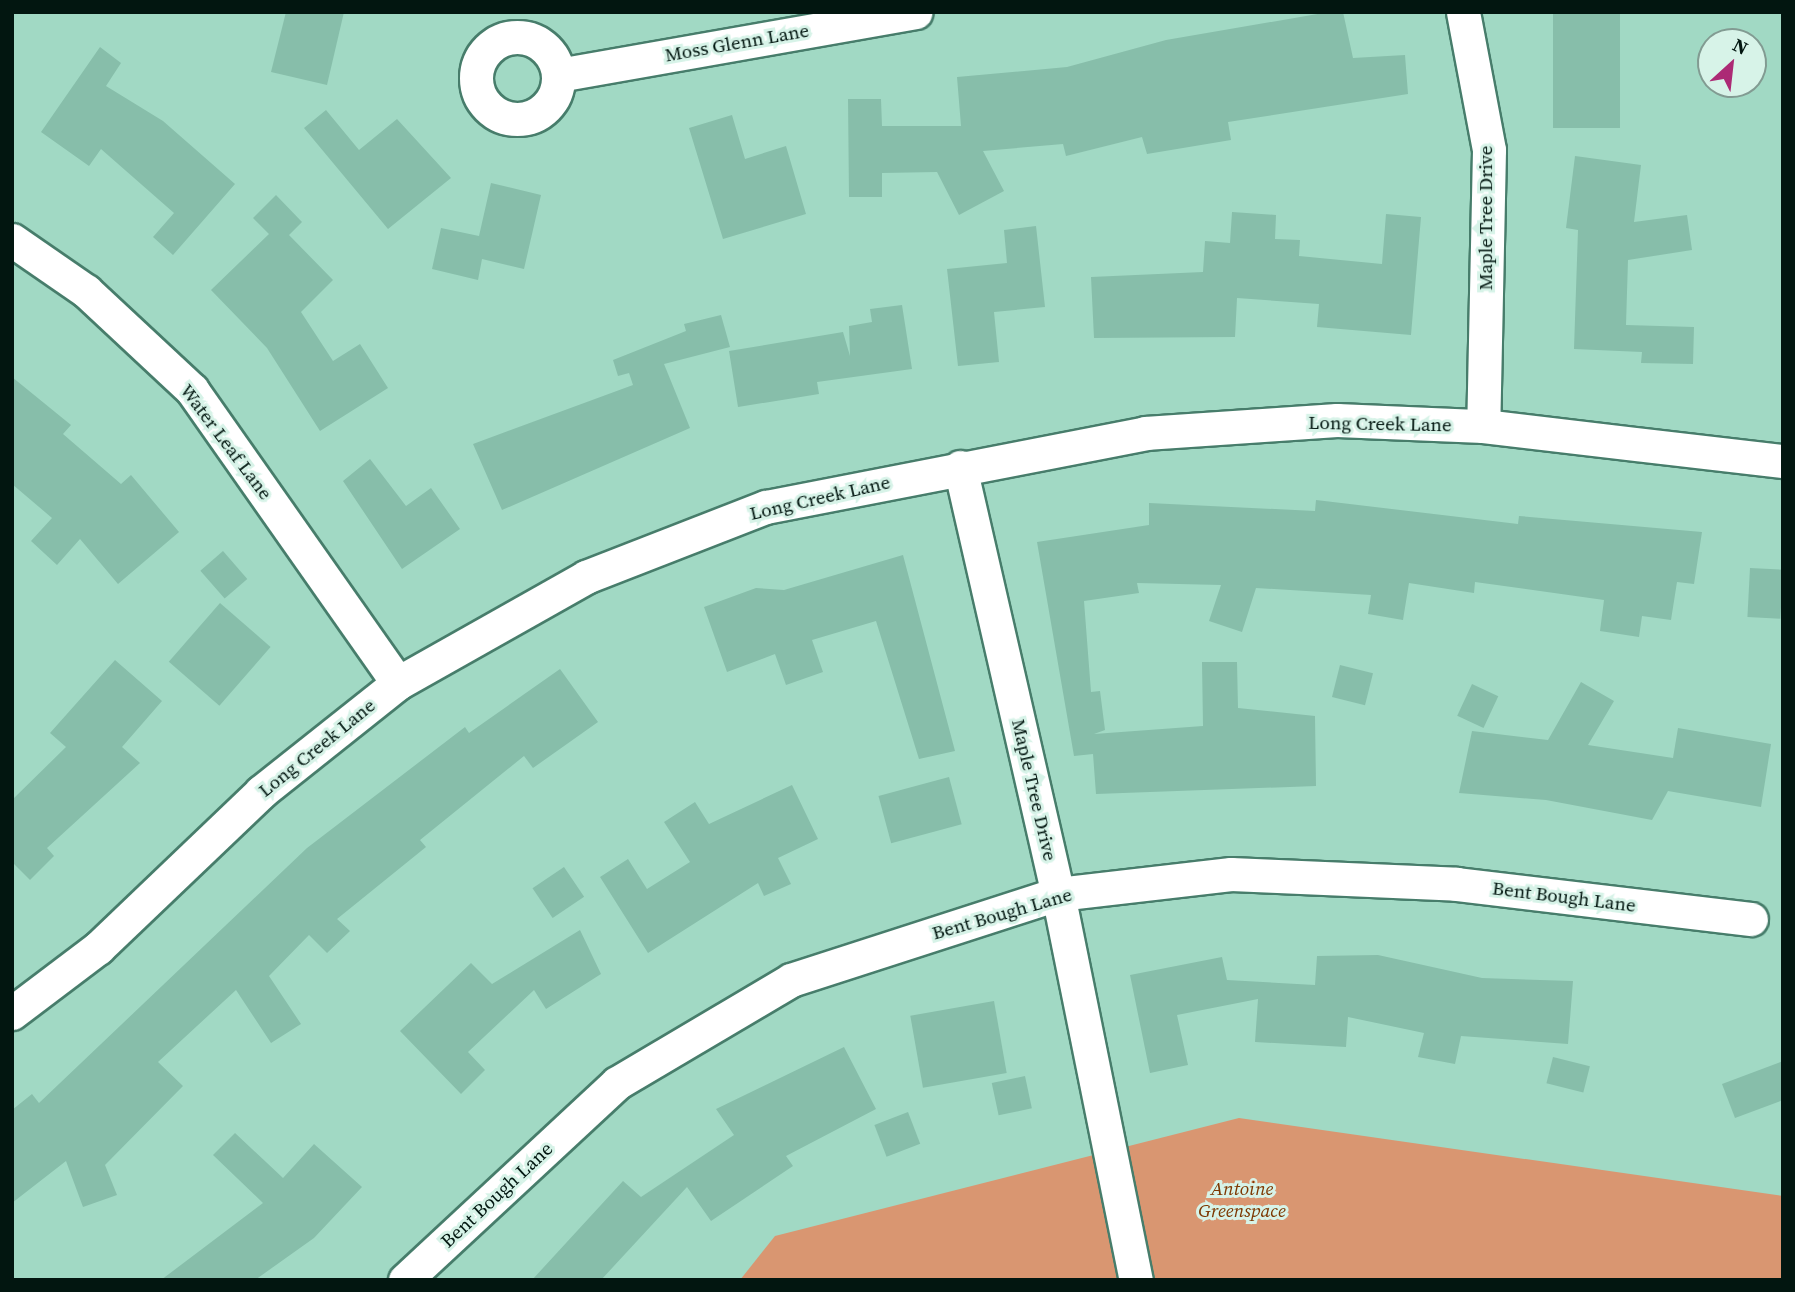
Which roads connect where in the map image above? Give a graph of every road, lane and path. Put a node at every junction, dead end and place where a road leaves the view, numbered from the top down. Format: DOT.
graph roads {
  1 [pos="915,12"];
  2 [pos="1463,12"];
  3 [pos="559,75"];
  4 [pos="12,240"];
  5 [pos="1483,426"];
  6 [pos="1783,461"];
  7 [pos="960,467"];
  8 [pos="398,683"];
  9 [pos="1058,894"];
  10 [pos="1751,919"];
  11 [pos="12,1013"];
  12 [pos="405,1280"];
  13 [pos="1136,1280"];
  1 -- 3 [label="street, Moss Glenn Lane"];
  2 -- 5 [label="street, Maple Tree Drive"];
  4 -- 8 [label="street, Water Leaf Lane"];
  5 -- 6 [label="street, Long Creek Lane"];
  5 -- 7 [label="street, Long Creek Lane"];
  7 -- 8 [label="street, Long Creek Lane"];
  7 -- 9 [label="street, Maple Tree Drive"];
  8 -- 11 [label="street, Long Creek Lane"];
  9 -- 10 [label="street, Bent Bough Lane"];
  9 -- 12 [label="street, Bent Bough Lane"];
  9 -- 13 [label="street, Maple Tree Drive"];
}
